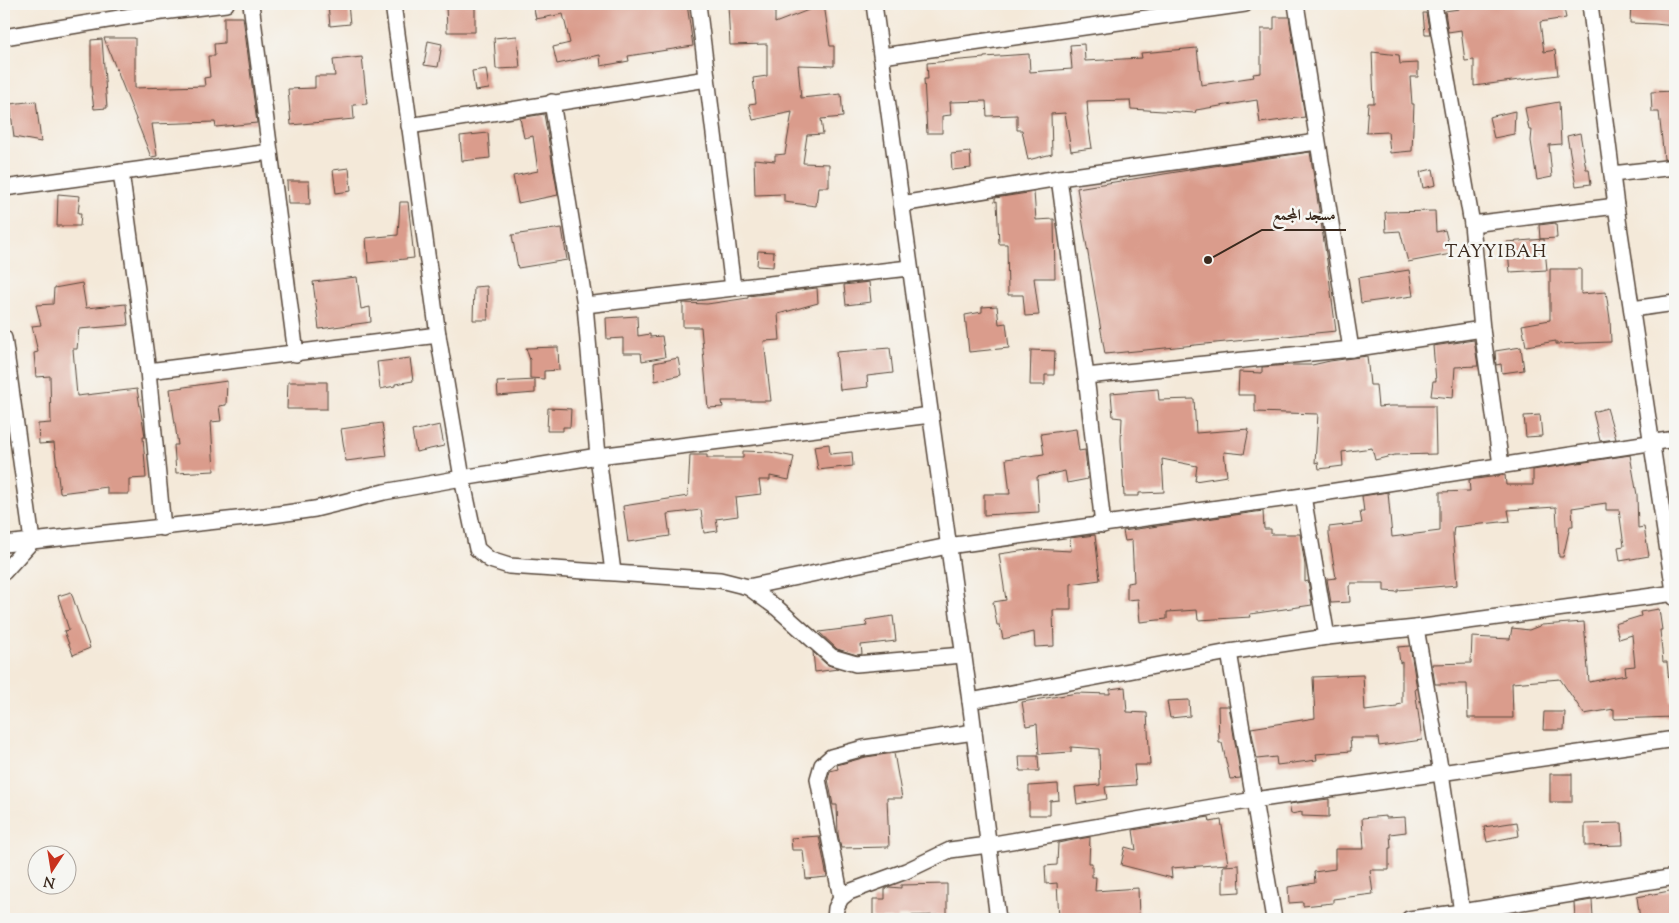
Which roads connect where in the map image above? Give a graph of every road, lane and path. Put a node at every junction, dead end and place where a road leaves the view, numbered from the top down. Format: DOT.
graph roads {
  1 [pos="226,4"];
  2 [pos="251,4"];
  3 [pos="393,4"];
  4 [pos="698,4"];
  5 [pos="874,4"];
  6 [pos="1245,4"];
  7 [pos="1296,4"];
  8 [pos="1434,4"];
  9 [pos="1590,4"];
  10 [pos="138,9"];
  11 [pos="1169,9"];
  12 [pos="4,37"];
  13 [pos="882,56"];
  14 [pos="707,79"];
  15 [pos="552,102"];
  16 [pos="409,126"];
  17 [pos="1317,142"];
  18 [pos="270,152"];
  19 [pos="1675,167"];
  20 [pos="121,172"];
  21 [pos="1612,174"];
  22 [pos="1059,178"];
  23 [pos="4,188"];
  24 [pos="902,204"];
  25 [pos="1616,206"];
  26 [pos="1472,224"];
  27 [pos="909,268"];
  28 [pos="733,288"];
  29 [pos="1675,303"];
  30 [pos="585,305"];
  31 [pos="1632,309"];
  32 [pos="1482,329"];
  33 [pos="438,335"];
  34 [pos="4,338"];
  35 [pos="1350,349"];
  36 [pos="296,354"];
  37 [pos="148,371"];
  38 [pos="1086,376"];
  39 [pos="8,401"];
  40 [pos="931,414"];
  41 [pos="1675,439"];
  42 [pos="1652,443"];
  43 [pos="598,456"];
  44 [pos="1501,465"];
  45 [pos="462,478"];
  46 [pos="1303,496"];
  47 [pos="1103,524"];
  48 [pos="163,528"];
  49 [pos="32,541"];
  50 [pos="4,544"];
  51 [pos="948,546"];
  52 [pos="4,572"];
  53 [pos="613,572"];
  54 [pos="748,587"];
  55 [pos="1675,593"];
  56 [pos="1675,598"];
  57 [pos="1416,628"];
  58 [pos="1327,637"];
  59 [pos="1229,652"];
  60 [pos="963,655"];
  61 [pos="970,701"];
  62 [pos="974,732"];
  63 [pos="1675,739"];
  64 [pos="1441,773"];
  65 [pos="1254,800"];
  66 [pos="988,845"];
  67 [pos="1675,877"];
  68 [pos="840,898"];
  69 [pos="1463,916"];
  70 [pos="835,919"];
  71 [pos="998,919"];
  72 [pos="1274,919"];
  73 [pos="1409,919"];
  1 -- 10 [label="street"];
  2 -- 18 [label="street"];
  3 -- 16 [label="street"];
  4 -- 14 [label="street"];
  5 -- 13 [label="street"];
  6 -- 11 [label="street"];
  7 -- 17 [label="street"];
  8 -- 26 [label="street"];
  9 -- 21 [label="street"];
  10 -- 12 [label="street"];
  11 -- 13 [label="street"];
  13 -- 24 [label="street"];
  14 -- 15 [label="street"];
  14 -- 28 [label="street"];
  15 -- 16 [label="street"];
  15 -- 30 [label="street"];
  16 -- 33 [label="street"];
  17 -- 22 [label="street"];
  17 -- 35 [label="street"];
  18 -- 20 [label="street"];
  18 -- 36 [label="street"];
  19 -- 21 [label="street"];
  20 -- 23 [label="street"];
  20 -- 37 [label="street"];
  21 -- 25 [label="street"];
  22 -- 24 [label="street"];
  22 -- 38 [label="street"];
  24 -- 27 [label="street"];
  25 -- 26 [label="street"];
  25 -- 31 [label="street"];
  26 -- 32 [label="street"];
  27 -- 28 [label="street"];
  27 -- 40 [label="street"];
  28 -- 30 [label="street"];
  29 -- 31 [label="street"];
  30 -- 43 [label="street"];
  31 -- 42 [label="street"];
  32 -- 35 [label="street"];
  32 -- 44 [label="street"];
  33 -- 36 [label="street"];
  33 -- 45 [label="street"];
  34 -- 39 [label="street"];
  35 -- 38 [label="street"];
  36 -- 37 [label="street"];
  37 -- 48 [label="street"];
  38 -- 47 [label="street"];
  39 -- 49 [label="street"];
  40 -- 43 [label="street"];
  40 -- 51 [label="street"];
  41 -- 42 [label="street"];
  42 -- 44 [label="street"];
  42 -- 55 [label="street"];
  43 -- 45 [label="street"];
  43 -- 53 [label="street"];
  44 -- 46 [label="street"];
  45 -- 48 [label="street"];
  45 -- 53 [label="street"];
  46 -- 47 [label="street"];
  46 -- 58 [label="street"];
  47 -- 51 [label="street"];
  48 -- 49 [label="street"];
  49 -- 50 [label="street"];
  49 -- 52 [label="street"];
  51 -- 54 [label="street"];
  51 -- 60 [label="street"];
  53 -- 54 [label="street"];
  54 -- 60 [label="street"];
  55 -- 56 [label="street"];
  55 -- 57 [label="street"];
  57 -- 58 [label="street"];
  57 -- 64 [label="street"];
  58 -- 59 [label="street"];
  59 -- 61 [label="street"];
  59 -- 65 [label="street"];
  60 -- 61 [label="street"];
  61 -- 62 [label="street"];
  62 -- 66 [label="street"];
  62 -- 68 [label="street"];
  63 -- 64 [label="street"];
  64 -- 65 [label="street"];
  64 -- 69 [label="street"];
  65 -- 66 [label="street"];
  65 -- 72 [label="street"];
  66 -- 68 [label="street"];
  66 -- 71 [label="street"];
  67 -- 69 [label="street"];
  68 -- 70 [label="street"];
  69 -- 73 [label="street"];
}
